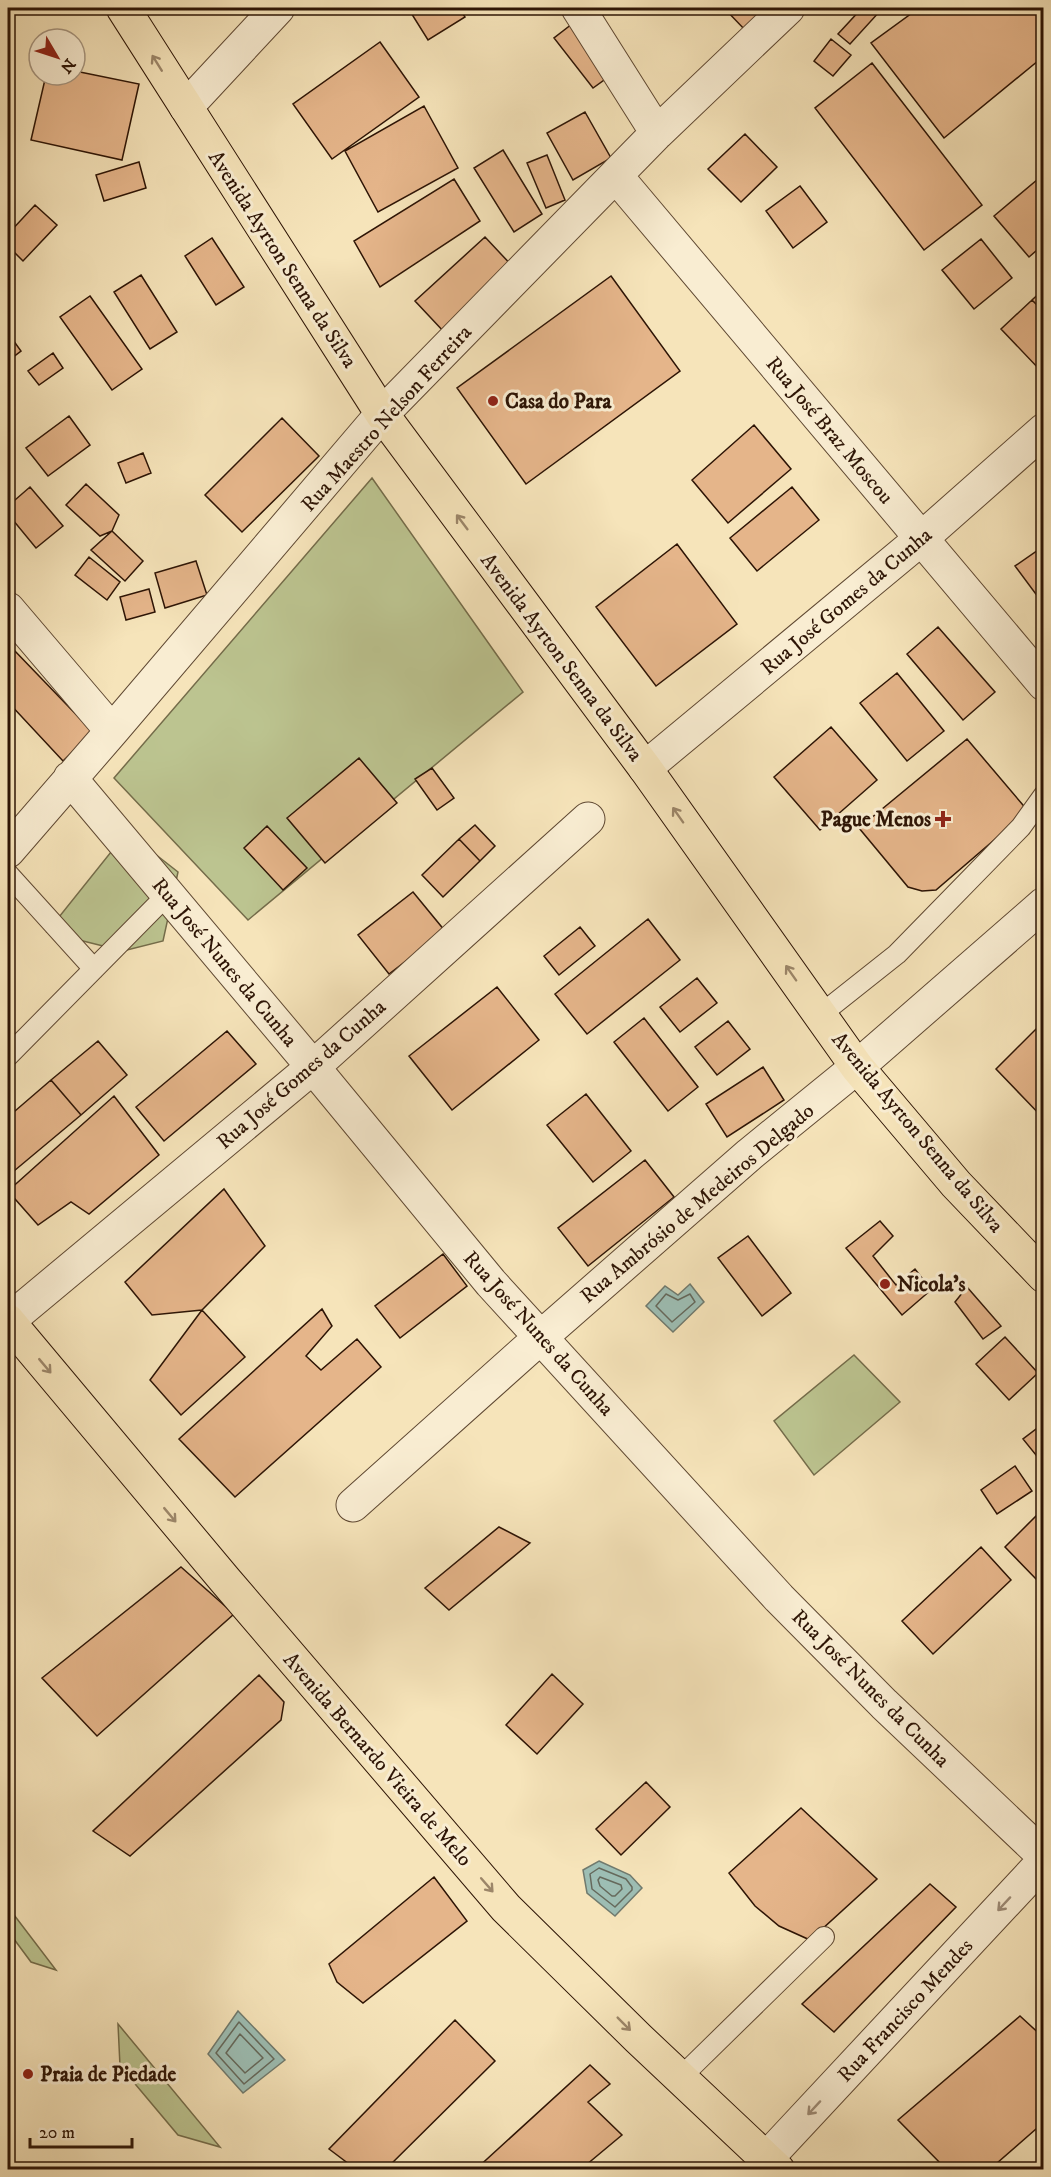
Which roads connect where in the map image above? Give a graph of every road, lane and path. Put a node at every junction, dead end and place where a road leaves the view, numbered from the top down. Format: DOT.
graph roads {
  1 [pos="123,8"];
  2 [pos="278,8"];
  3 [pos="578,8"];
  4 [pos="788,8"];
  5 [pos="186,107"];
  6 [pos="657,134"];
  7 [pos="616,176"];
  8 [pos="382,414"];
  9 [pos="1044,430"];
  10 [pos="922,538"];
  11 [pos="8,609"];
  12 [pos="1044,684"];
  13 [pos="112,731"];
  14 [pos="645,768"];
  15 [pos="70,778"];
  16 [pos="1044,795"];
  17 [pos="588,819"];
  18 [pos="8,850"];
  19 [pos="8,874"];
  20 [pos="168,894"];
  21 [pos="1044,904"];
  22 [pos="93,969"];
  23 [pos="820,1015"];
  24 [pos="8,1056"];
  25 [pos="313,1066"];
  26 [pos="857,1067"];
  27 [pos="1044,1276"];
  28 [pos="11,1332"];
  29 [pos="541,1337"];
  30 [pos="353,1504"];
  31 [pos="1044,1856"];
  32 [pos="1044,1861"];
  33 [pos="824,1937"];
  34 [pos="681,2077"];
  35 [pos="772,2164"];
  5 -- 1 [label="main road, Avenida Ayrton Senna da Silva, one-way"];
  2 -- 5 [label="street"];
  3 -- 6 [label="street"];
  4 -- 6 [label="street, Rua Maestro Nelson Ferreira"];
  5 -- 8 [label="main road, Avenida Ayrton Senna da Silva"];
  6 -- 7 [label="street, Rua Maestro Nelson Ferreira"];
  7 -- 8 [label="street, Rua Maestro Nelson Ferreira"];
  7 -- 10 [label="street, Rua José Braz Moscou"];
  8 -- 13 [label="street, Rua Maestro Nelson Ferreira"];
  14 -- 8 [label="main road, Avenida Ayrton Senna da Silva, one-way"];
  9 -- 10 [label="street, Rua José Gomes da Cunha"];
  10 -- 12 [label="street, Rua José Braz Moscou"];
  10 -- 14 [label="street, Rua José Gomes da Cunha"];
  11 -- 13 [label="street"];
  13 -- 15 [label="street, Rua Maestro Nelson Ferreira"];
  23 -- 14 [label="main road, Avenida Ayrton Senna da Silva, one-way"];
  15 -- 18 [label="street, Rua Maestro Nelson Ferreira"];
  15 -- 20 [label="street, Rua José Nunes da Cunha"];
  16 -- 23 [label="lane"];
  17 -- 25 [label="street, Rua José Gomes da Cunha"];
  19 -- 22 [label="lane"];
  20 -- 22 [label="lane"];
  20 -- 25 [label="street, Rua José Nunes da Cunha"];
  21 -- 26 [label="street, Rua Ambrósio de Medeiros Delgado"];
  22 -- 24 [label="lane"];
  23 -- 26 [label="main road, Avenida Ayrton Senna da Silva"];
  25 -- 28 [label="street, Rua José Gomes da Cunha"];
  25 -- 29 [label="street, Rua José Nunes da Cunha"];
  26 -- 27 [label="main road, Avenida Ayrton Senna da Silva"];
  26 -- 29 [label="street, Rua Ambrósio de Medeiros Delgado"];
  28 -- 34 [label="main road, Avenida Bernardo Vieira de Melo, one-way"];
  29 -- 30 [label="street, Rua Ambrósio de Medeiros Delgado"];
  29 -- 31 [label="street, Rua José Nunes da Cunha"];
  32 -- 35 [label="street, Rua Francisco Mendes, one-way"];
  33 -- 34 [label="lane"];
  34 -- 35 [label="main road, Avenida Bernardo Vieira de Melo"];
}
